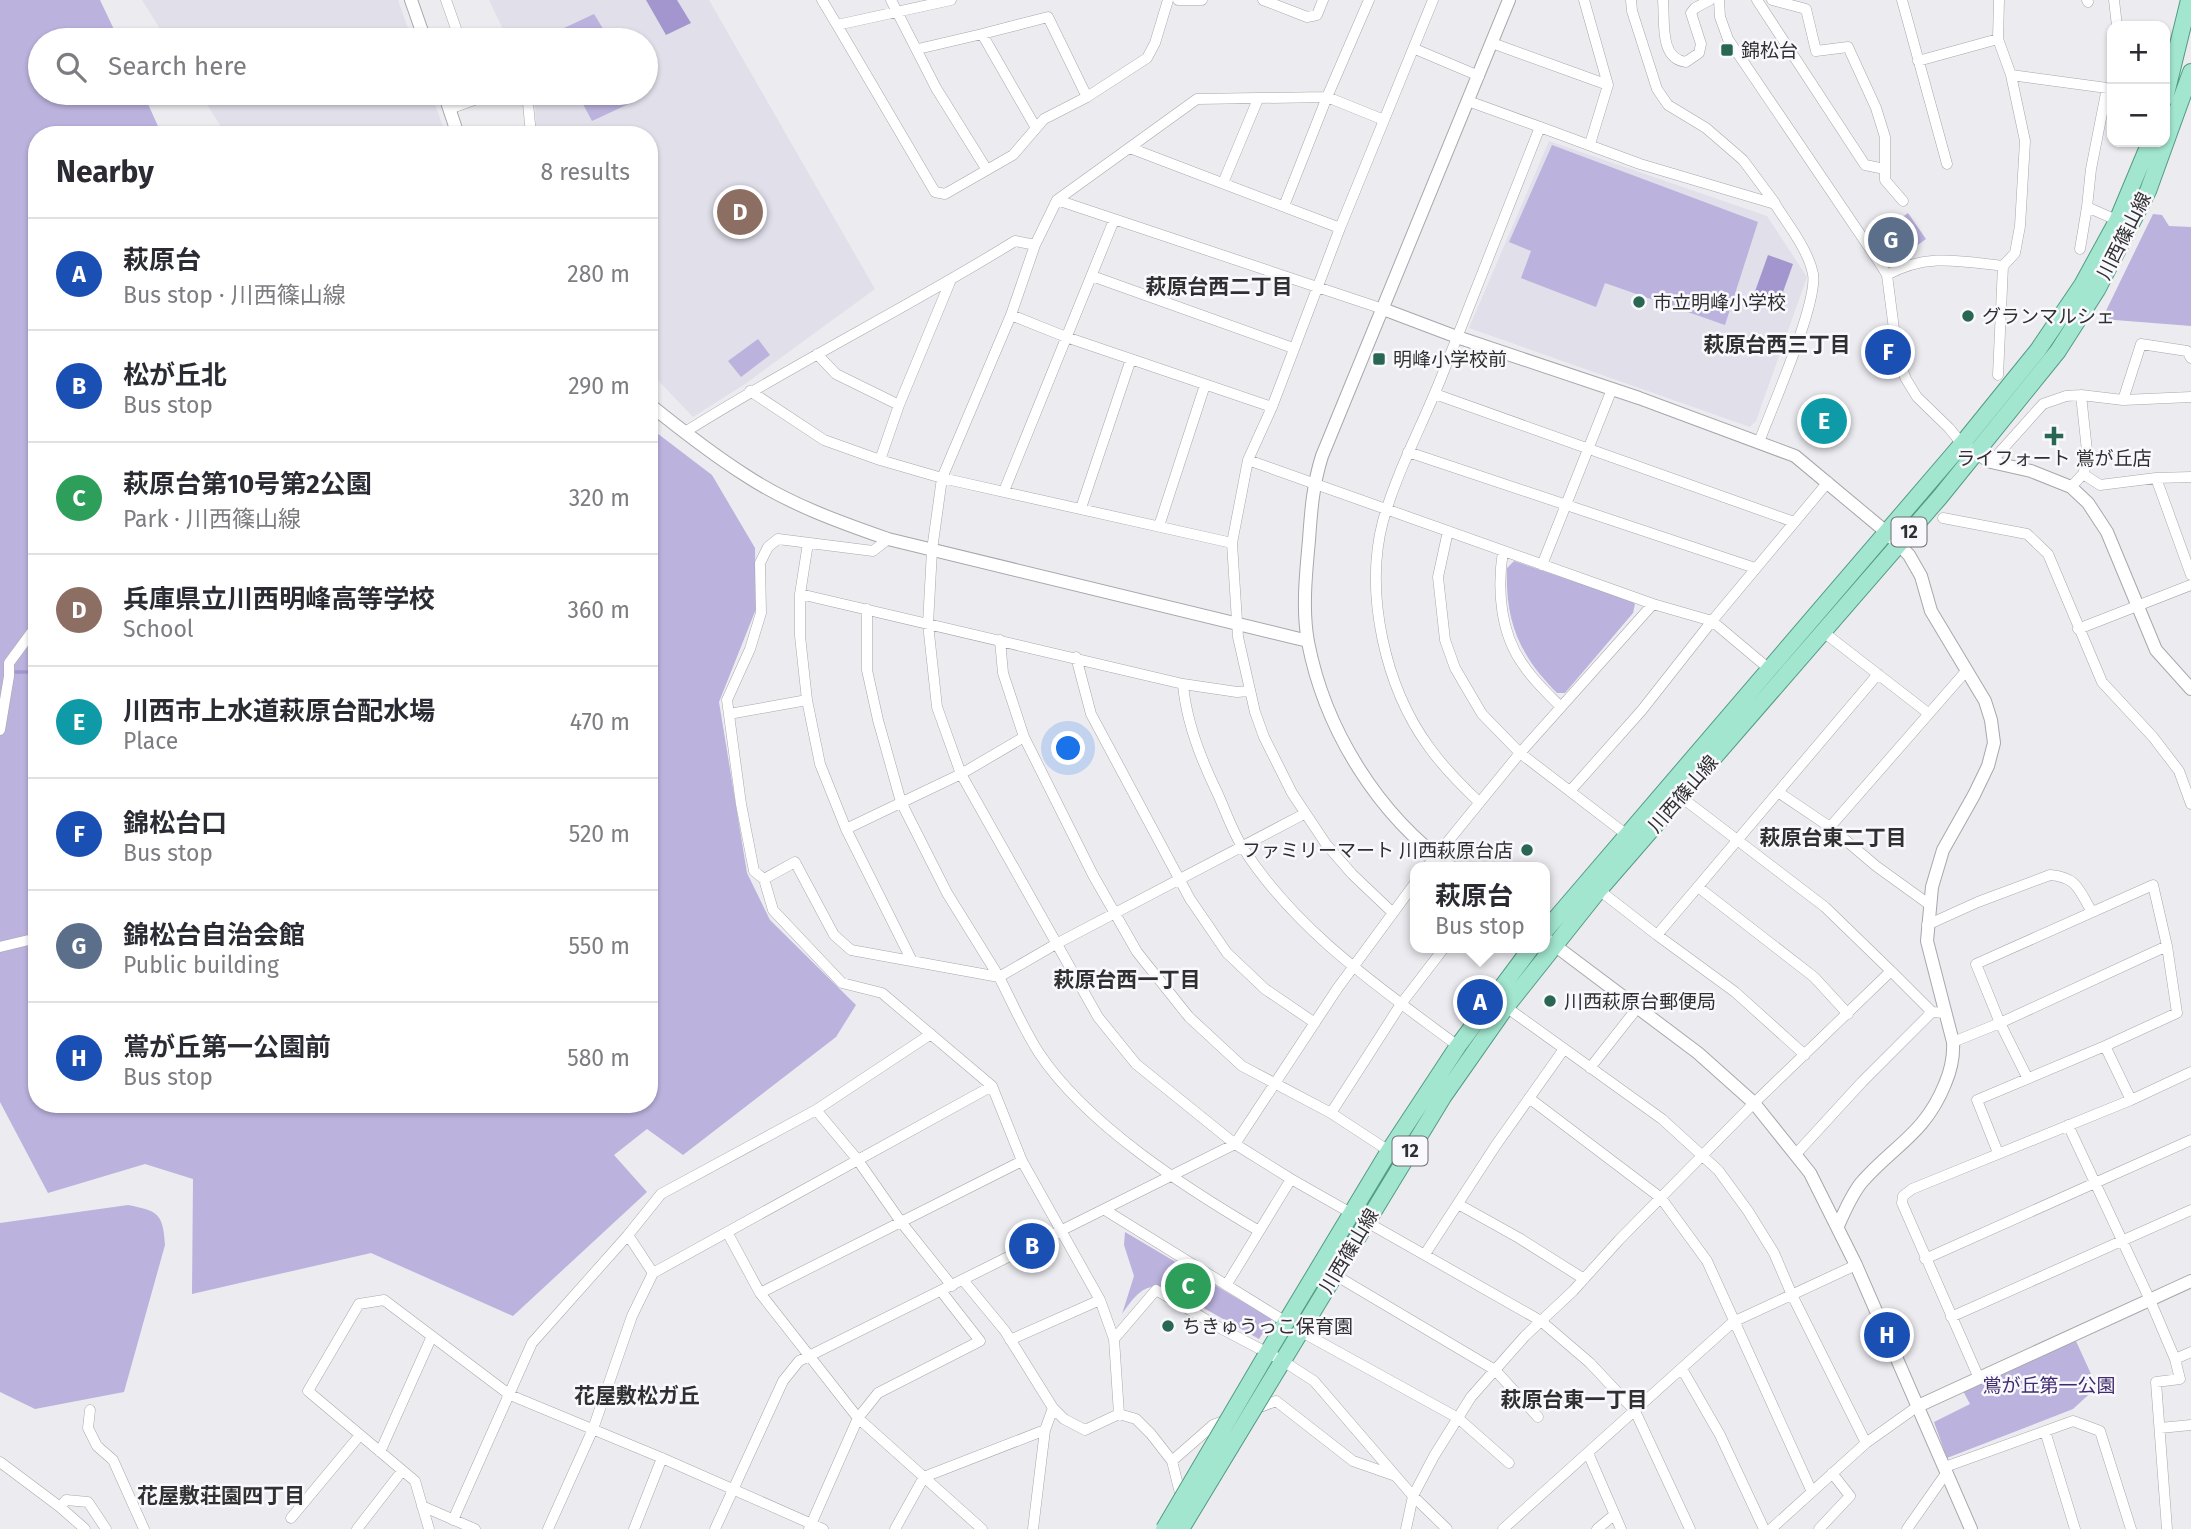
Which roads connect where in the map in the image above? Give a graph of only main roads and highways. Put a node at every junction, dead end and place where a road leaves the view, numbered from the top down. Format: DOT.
graph roads {
  1 [pos="2189,0"];
  2 [pos="2191,72"];
  3 [pos="2168,84"];
  4 [pos="2148,147"];
  5 [pos="2124,224"];
  6 [pos="1550,935"];
  7 [pos="1550,936"];
  8 [pos="1527,953"];
  9 [pos="1539,953"];
  10 [pos="1164,1529"];
  11 [pos="1181,1529"];
  1 -- 3 [label="main road"];
  2 -- 5 [label="main road, 川西篠山線 / 12"];
  4 -- 5 [label="main road, 川西篠山線 / 12"];
  5 -- 6 [label="main road, 川西篠山線 / 12"];
  5 -- 7 [label="main road, 川西篠山線 / 12"];
  8 -- 10 [label="main road, 川西篠山線 / 12, bridge"];
  9 -- 11 [label="main road, 川西篠山線 / 12, bridge"];
}
